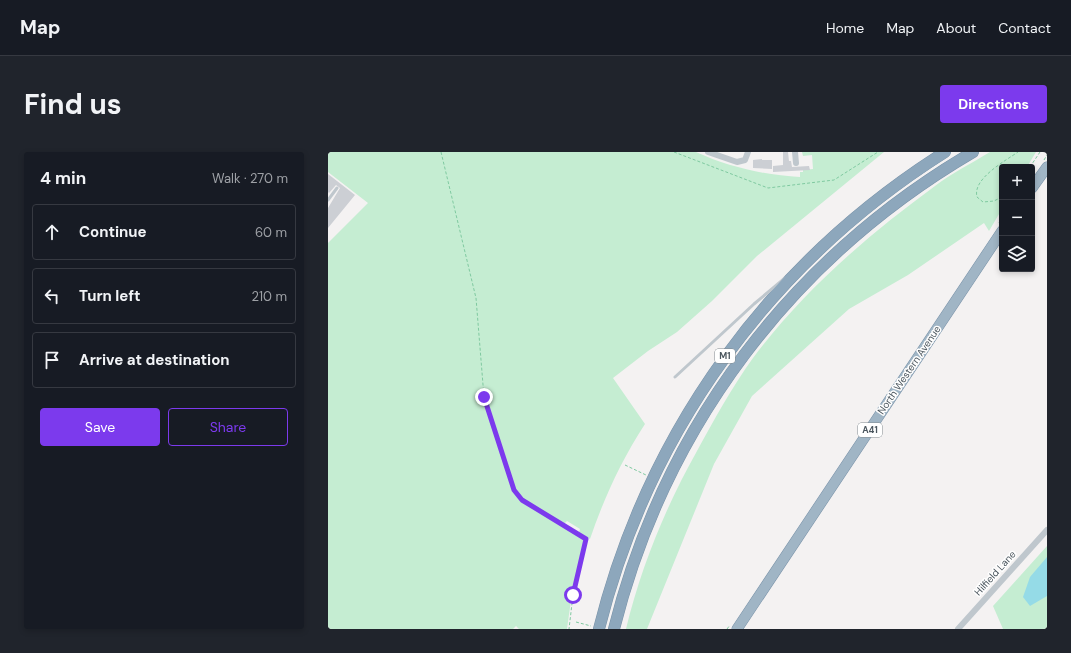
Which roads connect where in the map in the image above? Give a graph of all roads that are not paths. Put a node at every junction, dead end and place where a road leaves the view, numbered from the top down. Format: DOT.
graph roads {
  1 [pos="708,152"];
  2 [pos="748,152"];
  3 [pos="795,152"];
  4 [pos="946,152"];
  5 [pos="973,152"];
  6 [pos="796,163"];
  7 [pos="1047,167"];
  8 [pos="1035,184"];
  9 [pos="337,188"];
  10 [pos="328,200"];
  11 [pos="999,236"];
  12 [pos="808,259"];
  13 [pos="675,377"];
  14 [pos="1047,530"];
  15 [pos="594,627"];
  16 [pos="614,629"];
  17 [pos="737,629"];
  18 [pos="958,629"];
  1 -- 2 [label="street"];
  3 -- 6 [label="street"];
  4 -- 12 [label="highway, M1"];
  5 -- 16 [label="highway, M1"];
  7 -- 8 [label="highway"];
  9 -- 10 [label="lane"];
  11 -- 17 [label="highway, North Western Avenue / A41"];
  12 -- 13 [label="lane"];
  12 -- 15 [label="highway, M1"];
  14 -- 18 [label="street, Hilfield Lane"];
}
